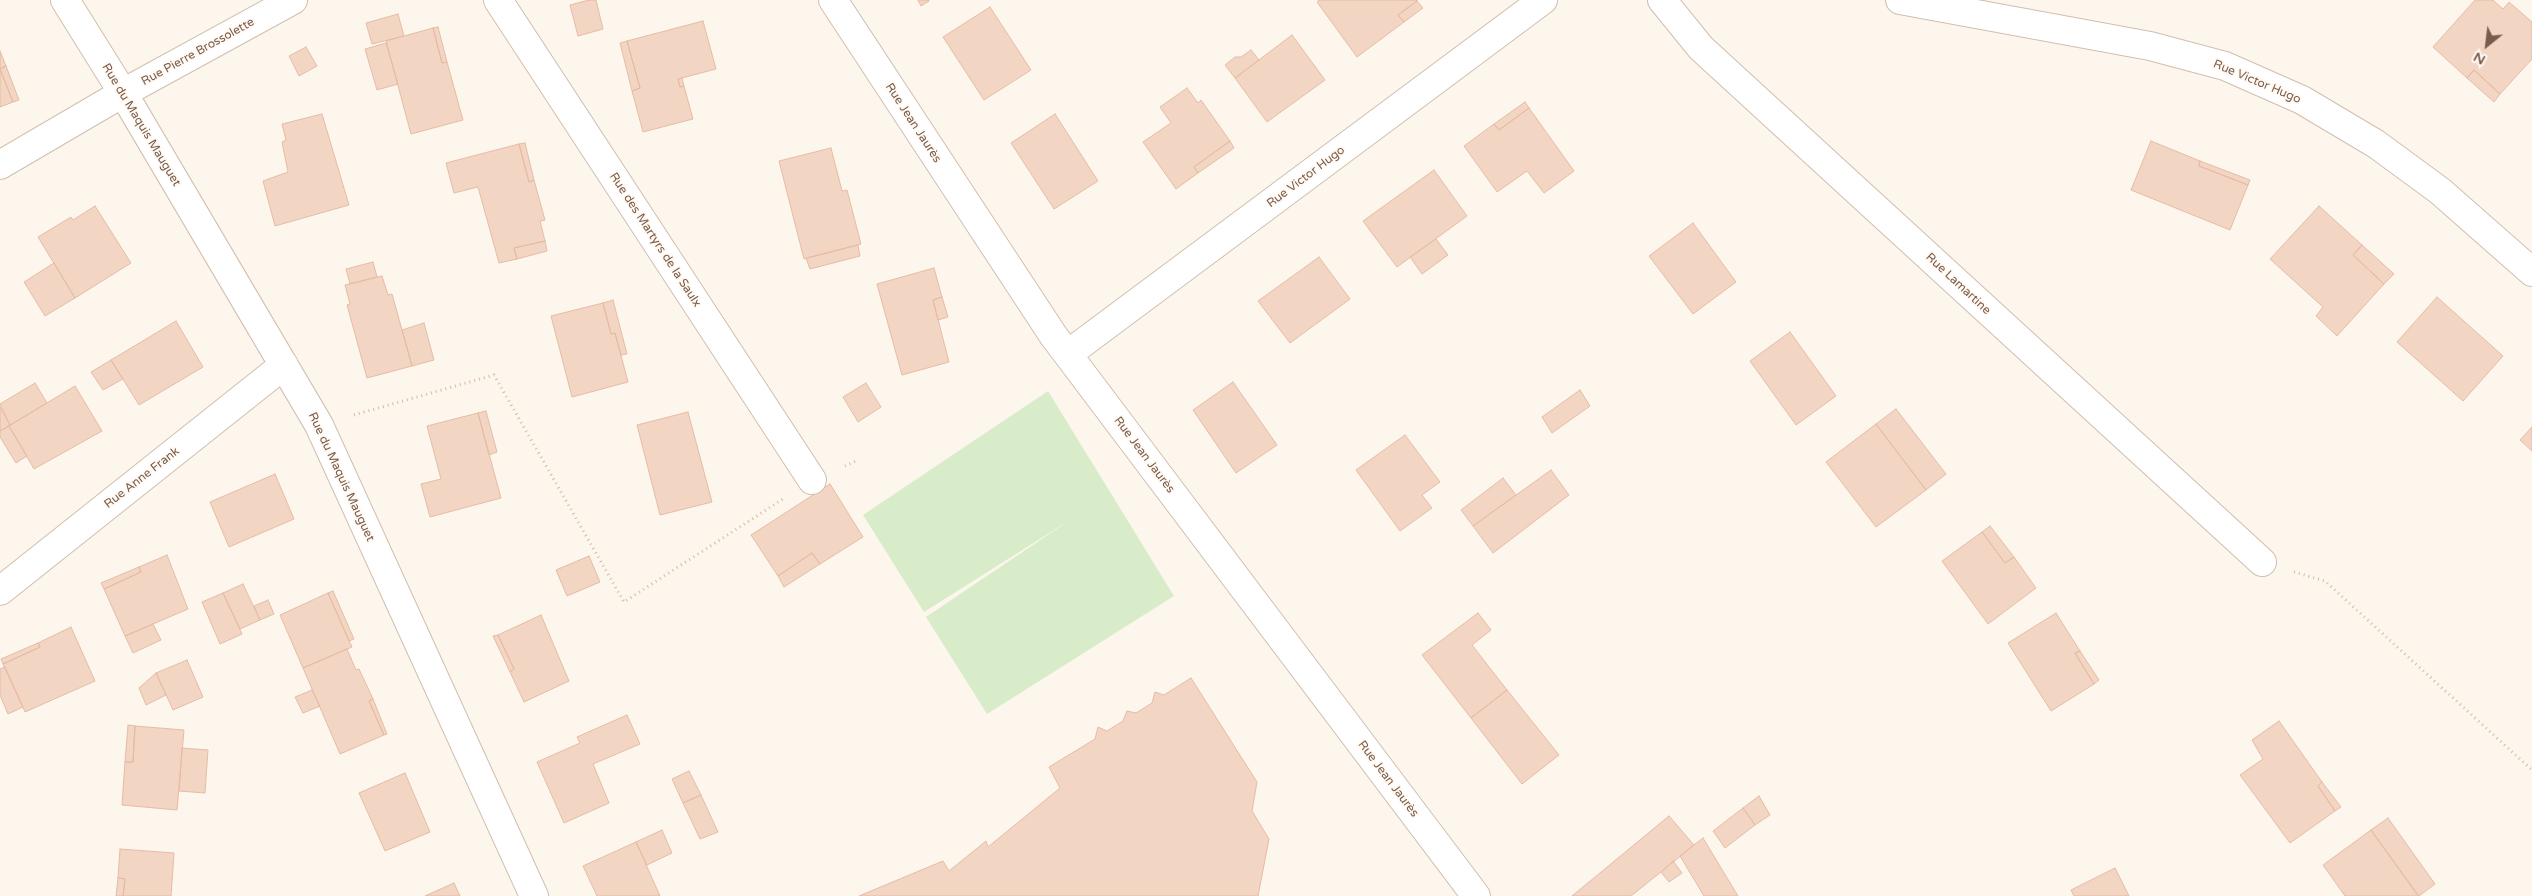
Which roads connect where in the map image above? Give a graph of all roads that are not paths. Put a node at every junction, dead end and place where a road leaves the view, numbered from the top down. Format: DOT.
graph roads {
  1 [pos="64,0"];
  2 [pos="292,0"];
  3 [pos="498,0"];
  4 [pos="833,0"];
  5 [pos="1543,0"];
  6 [pos="1662,0"];
  7 [pos="1900,0"];
  8 [pos="124,93"];
  9 [pos="0,165"];
  10 [pos="2532,272"];
  11 [pos="1068,354"];
  12 [pos="284,365"];
  13 [pos="812,480"];
  14 [pos="2262,562"];
  15 [pos="0,590"];
  16 [pos="534,896"];
  17 [pos="1476,896"];
  1 -- 8 [label="street, Rue du Maquis Mauguet"];
  2 -- 8 [label="street, Rue Pierre Brossolette"];
  3 -- 13 [label="street, Rue des Martyrs de la Saulx"];
  4 -- 11 [label="street, Rue Jean Jaurès"];
  5 -- 11 [label="street, Rue Victor Hugo"];
  6 -- 14 [label="street, Rue Lamartine"];
  7 -- 10 [label="street, Rue Victor Hugo"];
  8 -- 9 [label="street, Rue Pierre Brossolette"];
  8 -- 12 [label="street, Rue du Maquis Mauguet"];
  11 -- 17 [label="street, Rue Jean Jaurès"];
  12 -- 15 [label="street, Rue Anne Frank"];
  12 -- 16 [label="street, Rue du Maquis Mauguet"];
}
